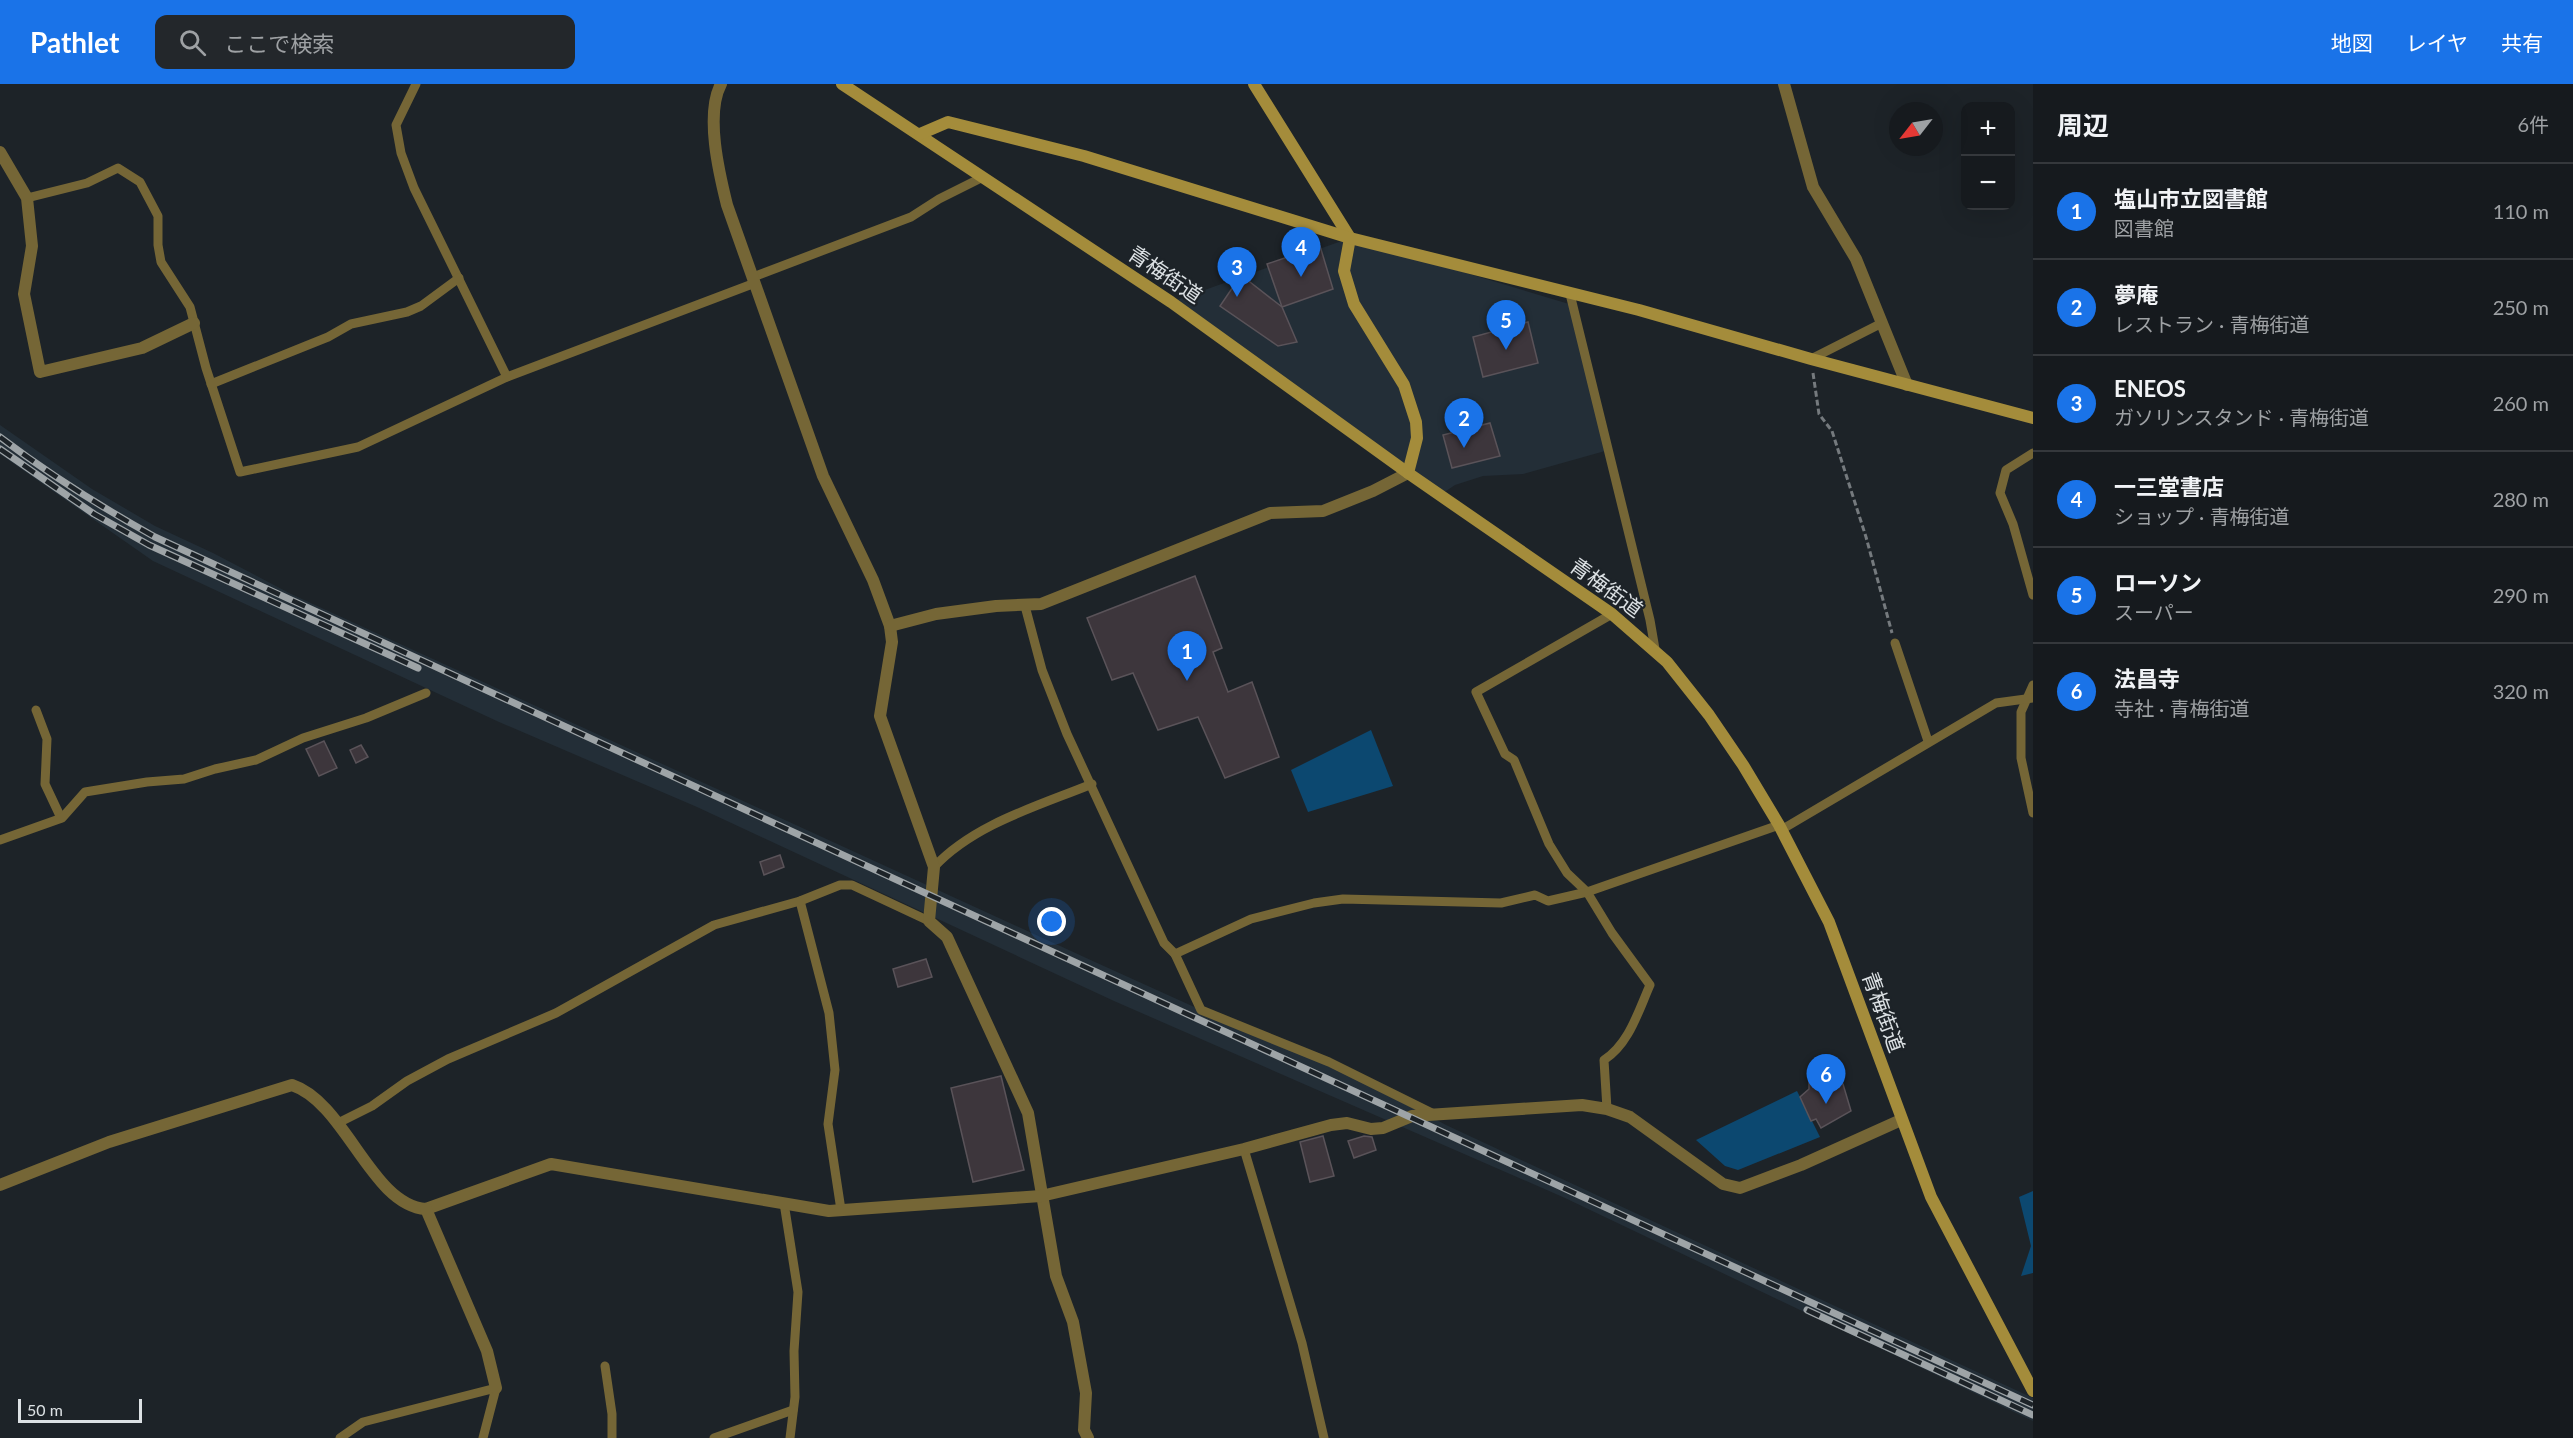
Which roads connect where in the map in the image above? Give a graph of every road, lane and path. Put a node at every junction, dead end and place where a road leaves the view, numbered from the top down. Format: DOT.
graph roads {
  1 [pos="416,84"];
  2 [pos="721,84"];
  3 [pos="842,84"];
  4 [pos="1254,84"];
  5 [pos="1784,84"];
  6 [pos="920,134"];
  7 [pos="0,152"];
  8 [pos="983,177"];
  9 [pos="27,198"];
  10 [pos="1350,238"];
  11 [pos="459,278"];
  12 [pos="754,280"];
  13 [pos="1570,294"];
  14 [pos="194,323"];
  15 [pos="1882,323"];
  16 [pos="1811,359"];
  17 [pos="507,377"];
  18 [pos="211,384"];
  19 [pos="1907,385"];
  20 [pos="2033,418"];
  21 [pos="2033,453"];
  22 [pos="1408,473"];
  23 [pos="2033,595"];
  24 [pos="1025,606"];
  25 [pos="1612,614"];
  26 [pos="890,626"];
  27 [pos="1895,643"];
  28 [pos="1655,649"];
  29 [pos="2033,685"];
  30 [pos="426,693"];
  31 [pos="2030,698"];
  32 [pos="36,710"];
  33 [pos="1928,741"];
  34 [pos="1092,784"];
  35 [pos="2033,813"];
  36 [pos="61,818"];
  37 [pos="1780,827"];
  38 [pos="0,840"];
  39 [pos="934,867"];
  40 [pos="1587,892"];
  41 [pos="800,901"];
  42 [pos="929,921"];
  43 [pos="1174,954"];
  44 [pos="1606,1108"];
  45 [pos="1434,1114"];
  46 [pos="1901,1120"];
  47 [pos="338,1123"];
  48 [pos="1244,1149"];
  49 [pos="0,1185"];
  50 [pos="1041,1196"];
  51 [pos="784,1203"];
  52 [pos="426,1209"];
  53 [pos="841,1210"];
  54 [pos="605,1366"];
  55 [pos="496,1388"];
  56 [pos="2033,1391"];
  57 [pos="793,1410"];
  58 [pos="340,1438"];
  59 [pos="483,1438"];
  60 [pos="612,1438"];
  61 [pos="714,1438"];
  62 [pos="790,1438"];
  63 [pos="1088,1438"];
  64 [pos="1324,1438"];
  1 -- 11 [label="lane"];
  2 -- 12 [label="street"];
  3 -- 6 [label="main road, 青梅街道"];
  4 -- 10 [label="main road"];
  5 -- 15 [label="street"];
  6 -- 8 [label="main road, 青梅街道"];
  6 -- 10 [label="main road"];
  7 -- 9 [label="street"];
  8 -- 12 [label="lane"];
  8 -- 22 [label="main road, 青梅街道"];
  9 -- 14 [label="lane"];
  9 -- 14 [label="street"];
  10 -- 13 [label="main road"];
  10 -- 22 [label="main road"];
  11 -- 17 [label="lane"];
  11 -- 18 [label="lane"];
  12 -- 17 [label="lane"];
  12 -- 26 [label="street"];
  13 -- 16 [label="main road"];
  13 -- 28 [label="lane"];
  14 -- 18 [label="lane"];
  15 -- 16 [label="lane"];
  15 -- 19 [label="street"];
  16 -- 19 [label="main road"];
  16 -- 27 [label="path"];
  17 -- 18 [label="lane"];
  19 -- 20 [label="main road"];
  21 -- 23 [label="lane"];
  22 -- 24 [label="street"];
  22 -- 25 [label="main road, 青梅街道"];
  24 -- 26 [label="street"];
  24 -- 34 [label="lane"];
  25 -- 28 [label="main road, 青梅街道"];
  25 -- 40 [label="lane"];
  26 -- 39 [label="street"];
  27 -- 33 [label="lane"];
  28 -- 37 [label="main road, 青梅街道"];
  29 -- 31 [label="lane"];
  30 -- 36 [label="lane"];
  31 -- 33 [label="lane"];
  31 -- 35 [label="lane"];
  32 -- 36 [label="lane"];
  33 -- 37 [label="lane"];
  34 -- 39 [label="lane"];
  34 -- 43 [label="lane"];
  36 -- 38 [label="lane"];
  37 -- 40 [label="lane"];
  37 -- 46 [label="main road, 青梅街道"];
  39 -- 42 [label="street"];
  40 -- 43 [label="lane"];
  40 -- 44 [label="lane"];
  41 -- 42 [label="lane"];
  41 -- 47 [label="lane"];
  41 -- 53 [label="lane"];
  42 -- 50 [label="street"];
  43 -- 45 [label="lane"];
  44 -- 45 [label="street"];
  44 -- 46 [label="street"];
  45 -- 48 [label="street"];
  46 -- 56 [label="main road, 青梅街道"];
  47 -- 49 [label="street"];
  47 -- 52 [label="street"];
  48 -- 50 [label="street"];
  48 -- 64 [label="lane"];
  50 -- 53 [label="street"];
  50 -- 63 [label="street"];
  51 -- 52 [label="street"];
  51 -- 53 [label="street"];
  51 -- 57 [label="lane"];
  52 -- 55 [label="street"];
  54 -- 60 [label="lane"];
  55 -- 58 [label="lane"];
  55 -- 59 [label="lane"];
  57 -- 61 [label="lane"];
  57 -- 62 [label="lane"];
}
